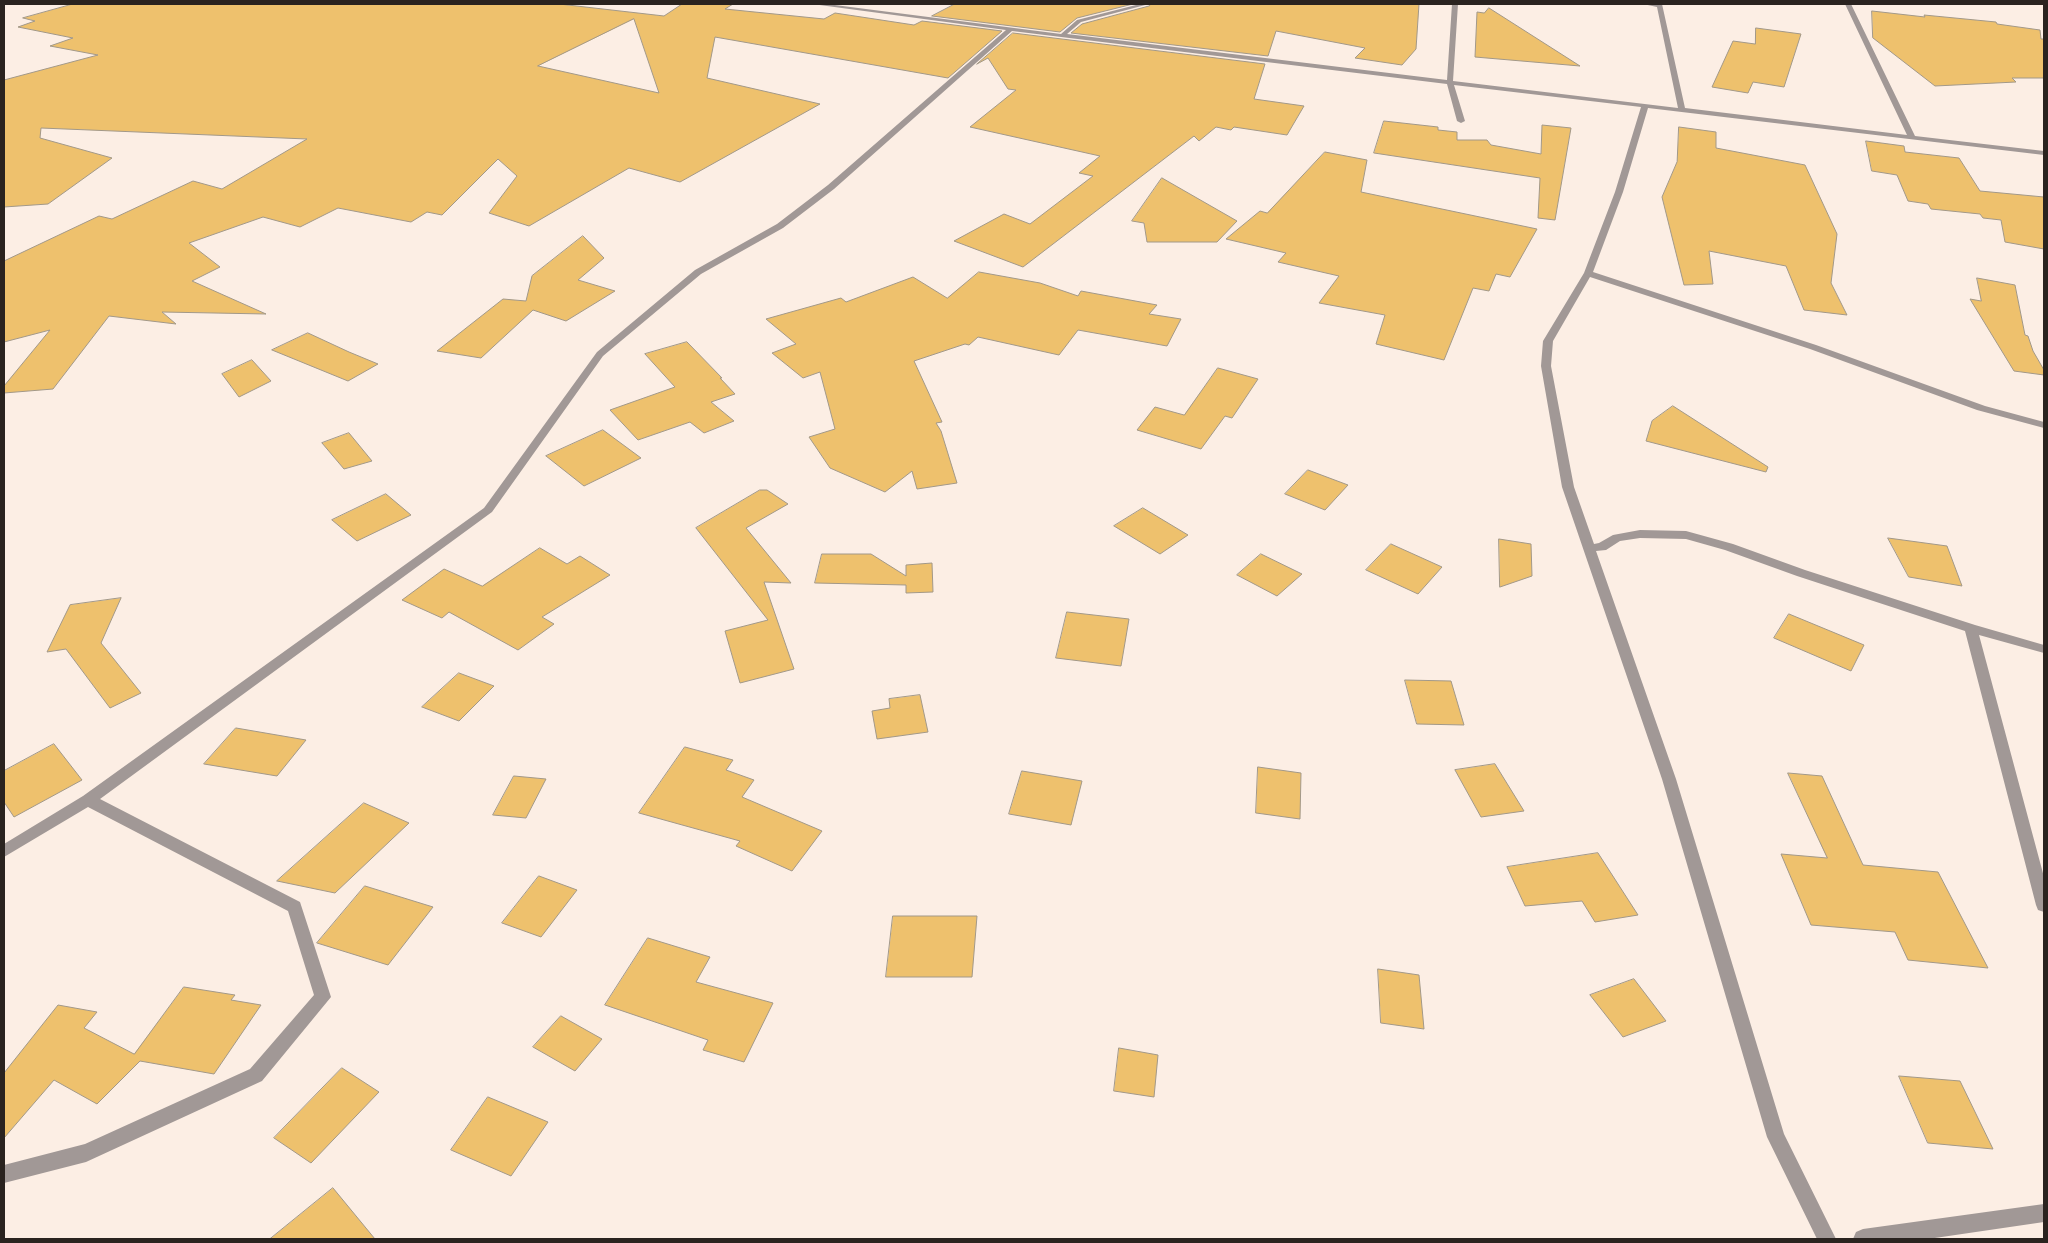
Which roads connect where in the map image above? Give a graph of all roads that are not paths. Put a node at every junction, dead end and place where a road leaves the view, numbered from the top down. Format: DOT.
graph roads {
  1 [pos="815,4"];
  2 [pos="1146,4"];
  3 [pos="1455,4"];
  4 [pos="1646,4"];
  5 [pos="1659,4"];
  6 [pos="1848,4"];
  7 [pos="1012,28"];
  8 [pos="1062,35"];
  9 [pos="1450,82"];
  10 [pos="1645,105"];
  11 [pos="1682,110"];
  12 [pos="1461,121"];
  13 [pos="1912,137"];
  14 [pos="2044,153"];
  15 [pos="1588,272"];
  16 [pos="2044,426"];
  17 [pos="1588,548"];
  18 [pos="1970,628"];
  19 [pos="2044,649"];
  20 [pos="88,800"];
  21 [pos="4,851"];
  22 [pos="2044,905"];
  23 [pos="4,1174"];
  24 [pos="2044,1213"];
  25 [pos="1827,1239"];
  26 [pos="1862,1239"];
  1 -- 7 [label="street"];
  2 -- 8 [label="street"];
  3 -- 9 [label="street"];
  4 -- 5 [label="street"];
  5 -- 11 [label="street"];
  6 -- 13 [label="street"];
  7 -- 8 [label="street"];
  7 -- 20 [label="street"];
  8 -- 9 [label="street"];
  9 -- 10 [label="street"];
  9 -- 12 [label="street"];
  10 -- 11 [label="street"];
  10 -- 15 [label="street"];
  11 -- 13 [label="street"];
  13 -- 14 [label="street"];
  15 -- 16 [label="street"];
  15 -- 17 [label="street"];
  17 -- 18 [label="street"];
  17 -- 25 [label="street"];
  18 -- 19 [label="street"];
  18 -- 22 [label="street"];
  20 -- 21 [label="street"];
  20 -- 23 [label="street"];
  24 -- 26 [label="street"];
}
